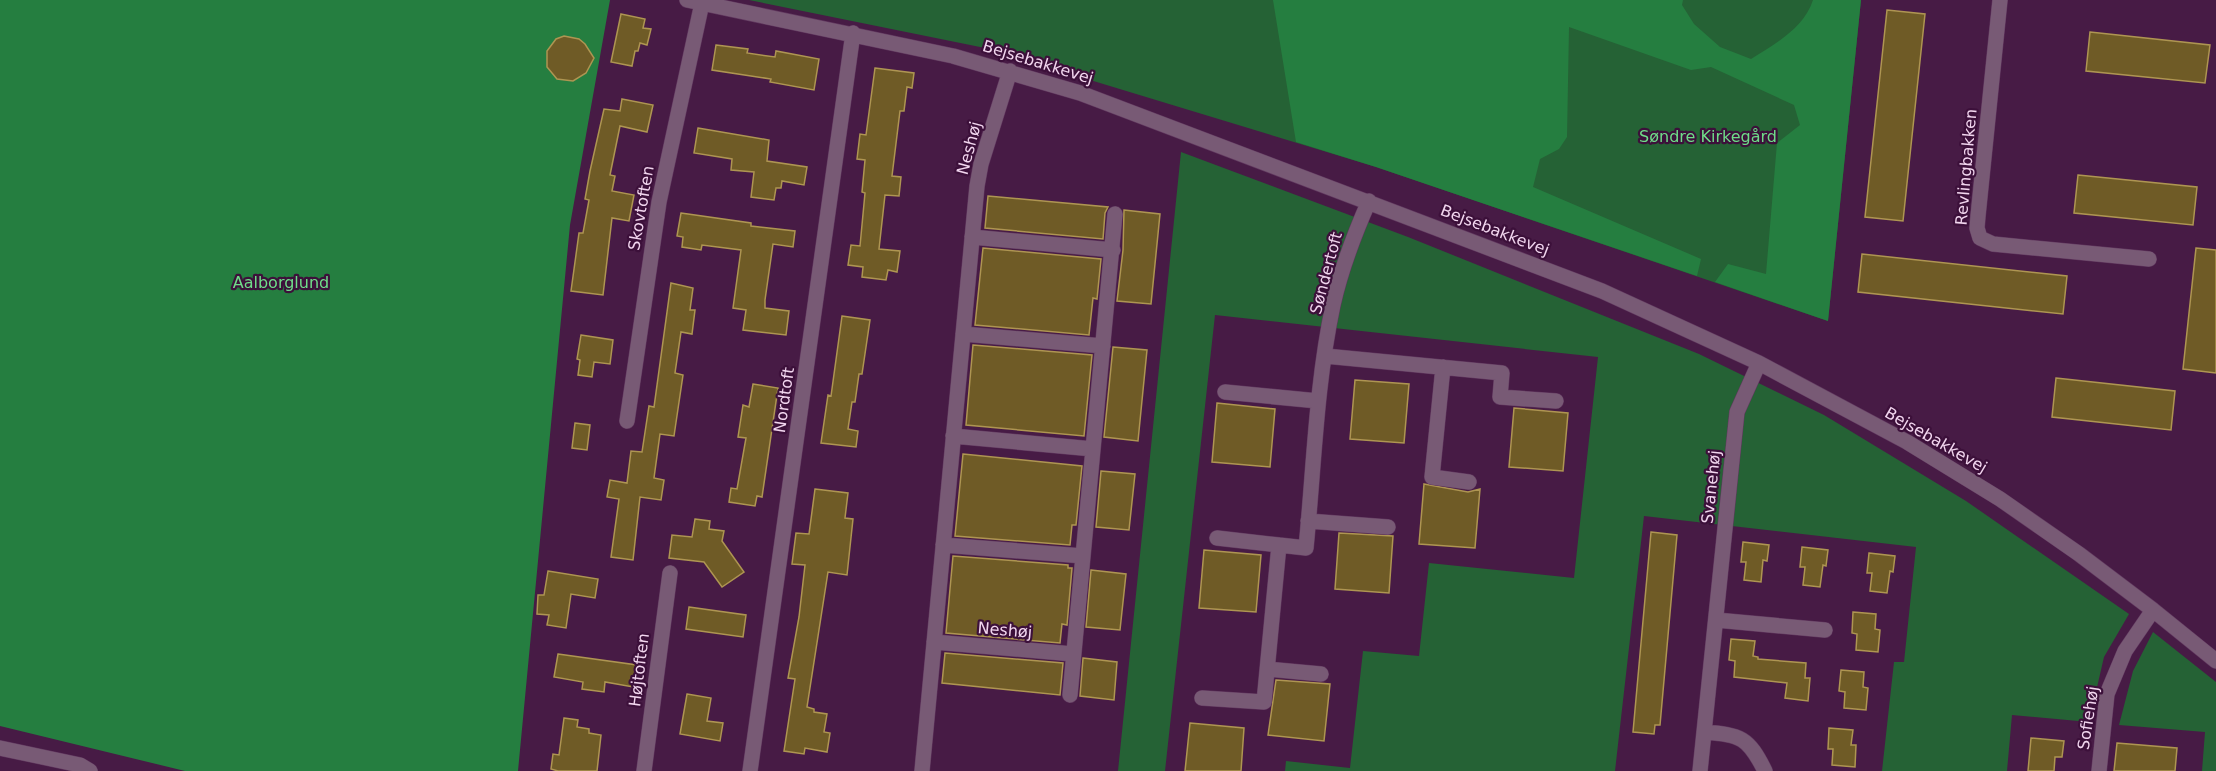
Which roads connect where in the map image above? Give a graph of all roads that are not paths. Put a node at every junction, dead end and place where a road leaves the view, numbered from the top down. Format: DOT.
graph roads {
  1 [pos="687,0"];
  2 [pos="2000,0"];
  3 [pos="702,3"];
  4 [pos="853,33"];
  5 [pos="1010,71"];
  6 [pos="1369,201"];
  7 [pos="1115,214"];
  8 [pos="972,237"];
  9 [pos="1113,250"];
  10 [pos="2149,259"];
  11 [pos="963,334"];
  12 [pos="1103,346"];
  13 [pos="1325,356"];
  14 [pos="1759,363"];
  15 [pos="1443,367"];
  16 [pos="1225,392"];
  17 [pos="1318,401"];
  18 [pos="1556,401"];
  19 [pos="627,421"];
  20 [pos="953,436"];
  21 [pos="1093,449"];
  22 [pos="1469,482"];
  23 [pos="1308,521"];
  24 [pos="1388,527"];
  25 [pos="1217,538"];
  26 [pos="1279,544"];
  27 [pos="944,545"];
  28 [pos="1083,556"];
  29 [pos="670,573"];
  30 [pos="2153,610"];
  31 [pos="1716,620"];
  32 [pos="1825,630"];
  33 [pos="934,642"];
  34 [pos="1073,654"];
  35 [pos="2216,662"];
  36 [pos="1268,669"];
  37 [pos="1321,674"];
  38 [pos="1070,695"];
  39 [pos="1202,698"];
  40 [pos="1704,732"];
  41 [pos="0,748"];
  42 [pos="90,771"];
  43 [pos="644,771"];
  44 [pos="750,771"];
  45 [pos="922,771"];
  46 [pos="1700,771"];
  47 [pos="1765,771"];
  48 [pos="2099,771"];
  1 -- 3 [label="street, Bejsebakkevej"];
  2 -- 10 [label="street, Revlingbakken"];
  3 -- 4 [label="street, Bejsebakkevej"];
  3 -- 19 [label="street, Skovtoften"];
  4 -- 5 [label="street, Bejsebakkevej"];
  4 -- 44 [label="street, Nordtoft"];
  5 -- 6 [label="street, Bejsebakkevej"];
  5 -- 8 [label="street, Neshøj"];
  6 -- 13 [label="street, Søndertoft"];
  6 -- 14 [label="street, Bejsebakkevej"];
  7 -- 9 [label="street"];
  8 -- 9 [label="street"];
  8 -- 11 [label="street, Neshøj"];
  9 -- 12 [label="street"];
  11 -- 12 [label="street"];
  11 -- 20 [label="street, Neshøj"];
  12 -- 21 [label="street"];
  13 -- 15 [label="street"];
  13 -- 17 [label="street, Søndertoft"];
  14 -- 30 [label="street, Bejsebakkevej"];
  14 -- 31 [label="street, Svanehøj"];
  15 -- 18 [label="street"];
  15 -- 22 [label="street"];
  16 -- 17 [label="street"];
  17 -- 23 [label="street, Søndertoft"];
  20 -- 21 [label="street"];
  20 -- 27 [label="street, Neshøj"];
  21 -- 28 [label="street"];
  23 -- 24 [label="street"];
  23 -- 26 [label="street, Søndertoft"];
  25 -- 26 [label="street, Søndertoft"];
  26 -- 36 [label="street"];
  27 -- 28 [label="street"];
  27 -- 33 [label="street, Neshøj"];
  28 -- 34 [label="street"];
  29 -- 43 [label="street, Højtoften"];
  30 -- 35 [label="street, Bejsebakkevej"];
  30 -- 48 [label="street, Sofiehøj"];
  31 -- 32 [label="street"];
  31 -- 40 [label="street, Svanehøj"];
  33 -- 34 [label="street, Neshøj"];
  33 -- 45 [label="street, Neshøj"];
  34 -- 38 [label="street"];
  36 -- 37 [label="street"];
  36 -- 39 [label="street"];
  40 -- 46 [label="street, Svanehøj"];
  40 -- 47 [label="street"];
  41 -- 42 [label="street"];
}
